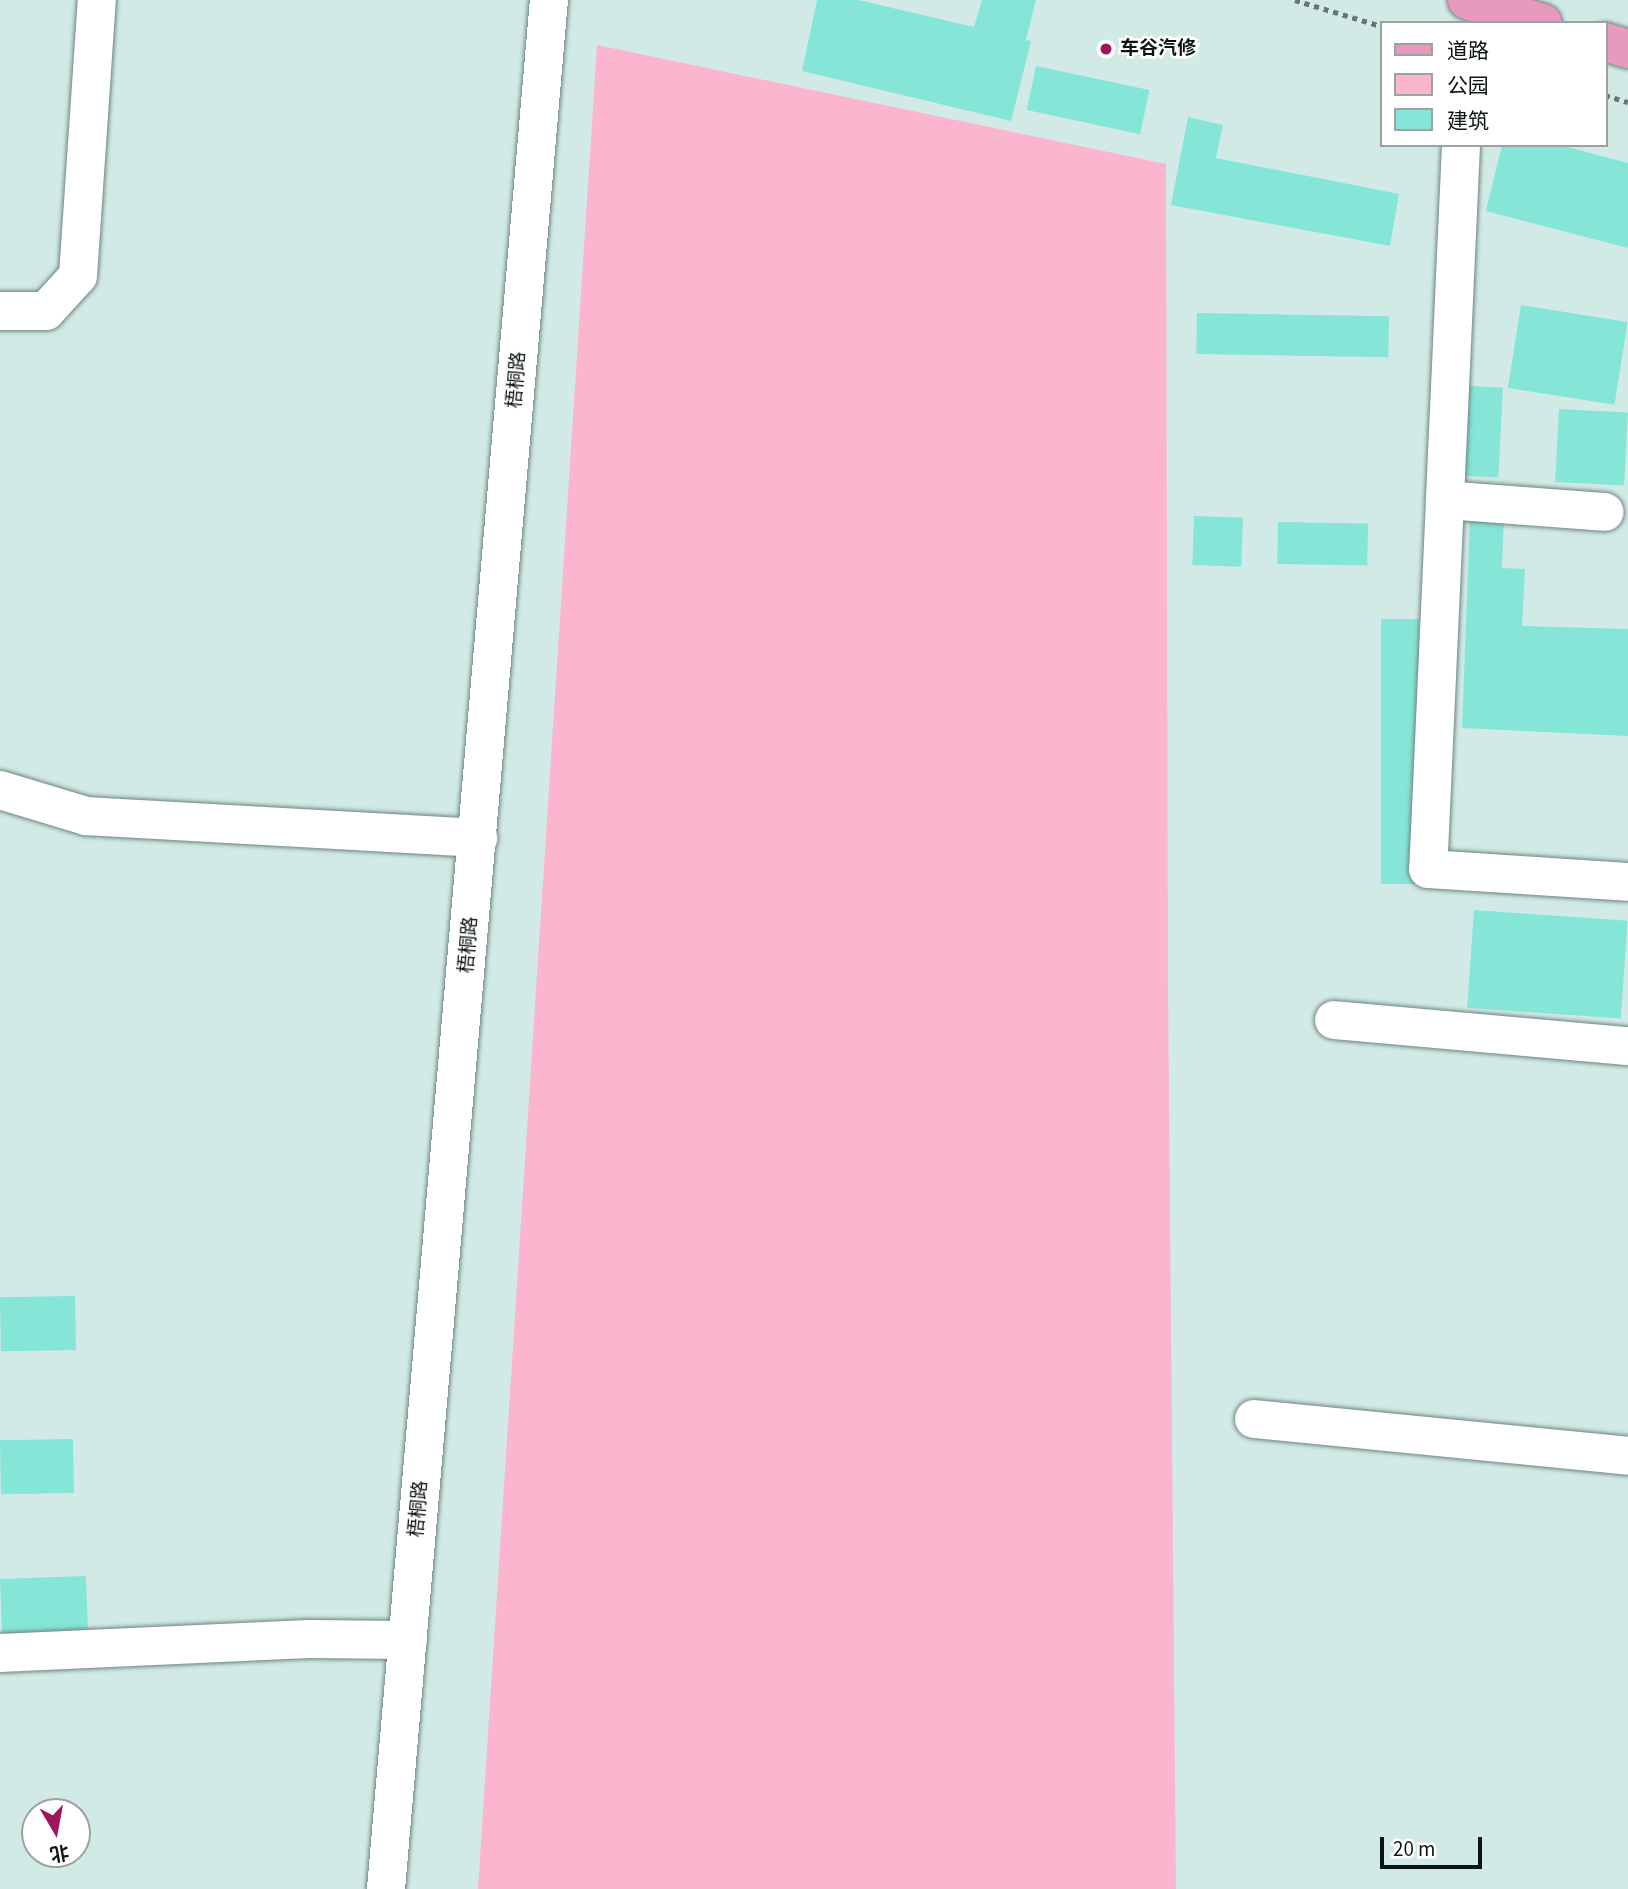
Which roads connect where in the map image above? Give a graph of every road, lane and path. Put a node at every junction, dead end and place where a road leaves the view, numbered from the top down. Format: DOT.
graph roads {
  1 [pos="97,0"];
  2 [pos="549,0"];
  3 [pos="1295,0"];
  4 [pos="1467,0"];
  5 [pos="1467,21"];
  6 [pos="1536,21"];
  7 [pos="1380,26"];
  8 [pos="1607,43"];
  9 [pos="1628,48"];
  10 [pos="1607,96"];
  11 [pos="1628,102"];
  12 [pos="1461,147"];
  13 [pos="0,311"];
  14 [pos="1445,500"];
  15 [pos="1605,512"];
  16 [pos="0,790"];
  17 [pos="478,838"];
  18 [pos="1628,882"];
  19 [pos="1334,1020"];
  20 [pos="1628,1046"];
  21 [pos="1254,1419"];
  22 [pos="1628,1456"];
  23 [pos="408,1640"];
  24 [pos="0,1653"];
  25 [pos="386,1889"];
  1 -- 13 [label="street"];
  2 -- 17 [label="street, 梧桐路"];
  3 -- 7 [label="path"];
  4 -- 5 [label="street"];
  4 -- 6 [label="main road"];
  8 -- 9 [label="main road"];
  10 -- 11 [label="path"];
  12 -- 14 [label="street"];
  14 -- 15 [label="street"];
  14 -- 18 [label="street"];
  16 -- 17 [label="street"];
  17 -- 23 [label="street, 梧桐路"];
  19 -- 20 [label="street"];
  21 -- 22 [label="street"];
  23 -- 24 [label="street"];
  23 -- 25 [label="street, 梧桐路"];
}
